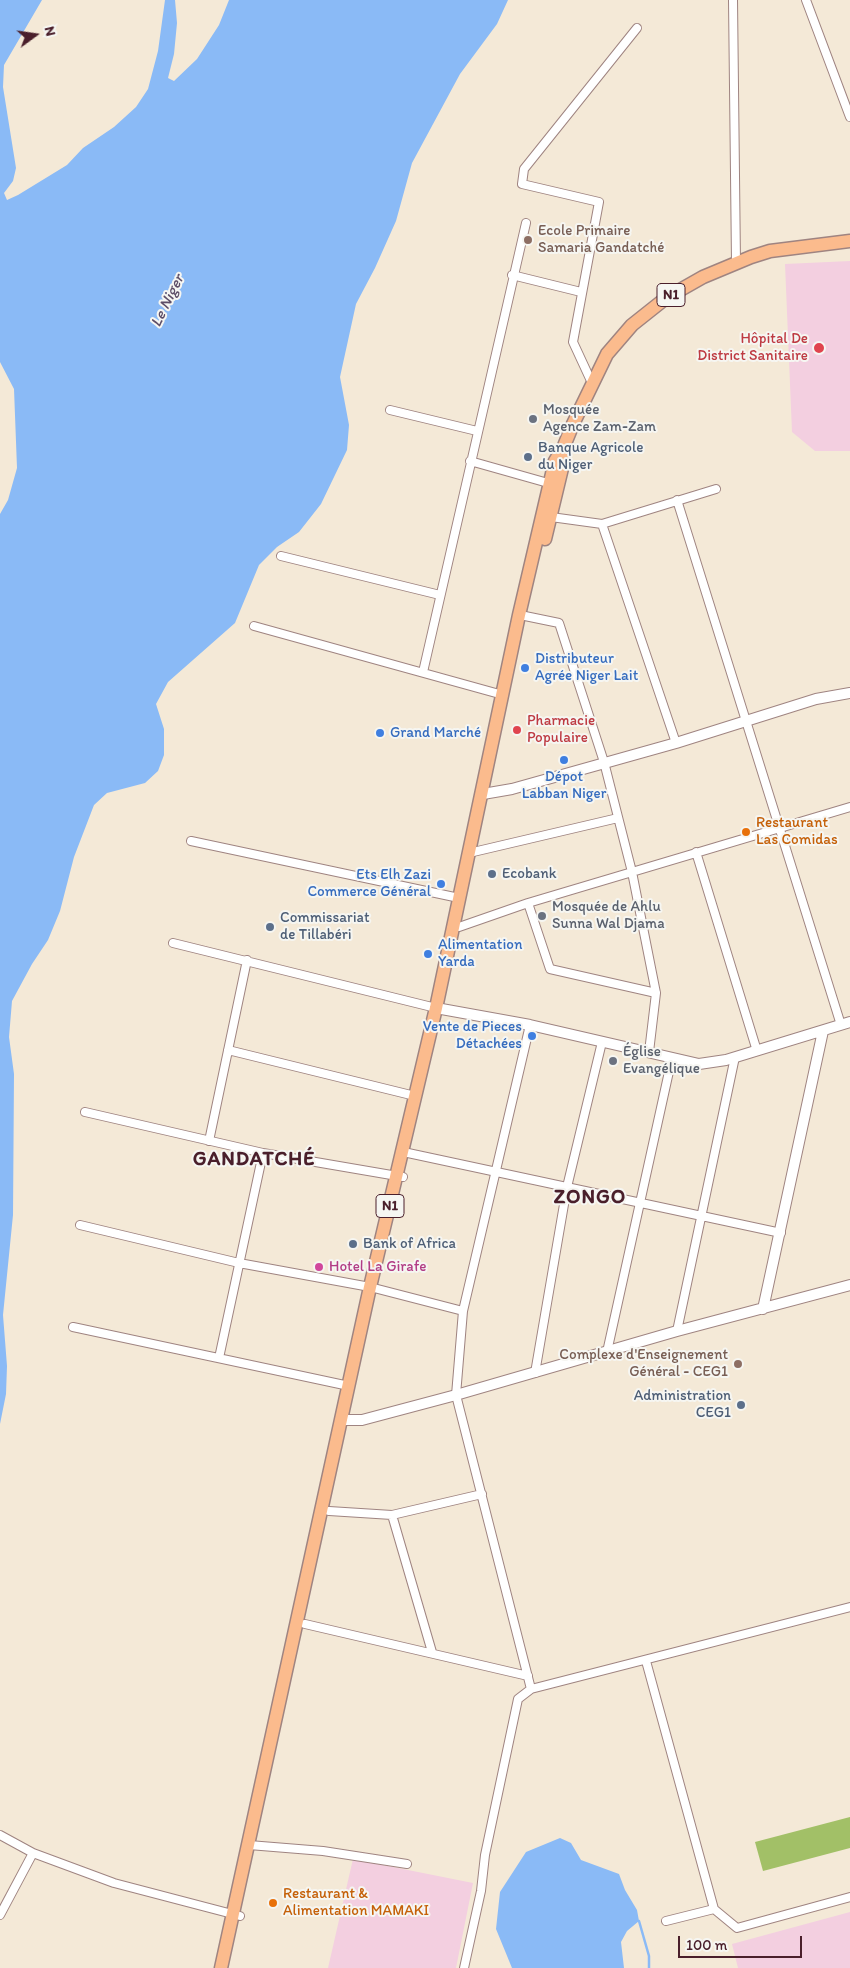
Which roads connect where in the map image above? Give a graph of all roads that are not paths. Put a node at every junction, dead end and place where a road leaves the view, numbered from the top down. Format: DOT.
graph roads {
  1 [pos="733,0"];
  2 [pos="806,0"];
  3 [pos="637,28"];
  4 [pos="850,117"];
  5 [pos="526,222"];
  6 [pos="850,242"];
  7 [pos="736,262"];
  8 [pos="512,275"];
  9 [pos="581,292"];
  10 [pos="592,383"];
  11 [pos="390,410"];
  12 [pos="477,431"];
  13 [pos="564,446"];
  14 [pos="470,461"];
  15 [pos="548,483"];
  16 [pos="716,489"];
  17 [pos="677,500"];
  18 [pos="551,517"];
  19 [pos="602,524"];
  20 [pos="281,556"];
  21 [pos="440,595"];
  22 [pos="525,616"];
  23 [pos="254,626"];
  24 [pos="423,672"];
  25 [pos="850,693"];
  26 [pos="503,695"];
  27 [pos="746,720"];
  28 [pos="676,743"];
  29 [pos="604,762"];
  30 [pos="486,794"];
  31 [pos="850,807"];
  32 [pos="618,818"];
  33 [pos="780,827"];
  34 [pos="191,842"];
  35 [pos="473,852"];
  36 [pos="696,852"];
  37 [pos="632,872"];
  38 [pos="459,898"];
  39 [pos="528,903"];
  40 [pos="459,927"];
  41 [pos="174,943"];
  42 [pos="246,960"];
  43 [pos="656,993"];
  44 [pos="439,1009"];
  45 [pos="846,1023"];
  46 [pos="530,1025"];
  47 [pos="823,1031"];
  48 [pos="602,1042"];
  49 [pos="228,1050"];
  50 [pos="757,1050"];
  51 [pos="649,1052"];
  52 [pos="735,1057"];
  53 [pos="672,1058"];
  54 [pos="415,1096"];
  55 [pos="85,1112"];
  56 [pos="209,1141"];
  57 [pos="263,1153"];
  58 [pos="408,1153"];
  59 [pos="496,1172"];
  60 [pos="401,1176"];
  61 [pos="568,1187"];
  62 [pos="640,1203"];
  63 [pos="702,1216"];
  64 [pos="80,1225"];
  65 [pos="780,1233"];
  66 [pos="239,1263"];
  67 [pos="850,1285"];
  68 [pos="373,1287"];
  69 [pos="763,1308"];
  70 [pos="464,1311"];
  71 [pos="72,1327"];
  72 [pos="677,1330"];
  73 [pos="607,1352"];
  74 [pos="219,1358"];
  75 [pos="535,1373"];
  76 [pos="349,1386"];
  77 [pos="456,1395"];
  78 [pos="346,1421"];
  79 [pos="482,1494"];
  80 [pos="329,1511"];
  81 [pos="392,1515"];
  82 [pos="850,1607"];
  83 [pos="305,1624"];
  84 [pos="432,1652"];
  85 [pos="646,1661"];
  86 [pos="528,1676"];
  87 [pos="531,1689"];
  88 [pos="0,1835"];
  89 [pos="252,1846"];
  90 [pos="32,1853"];
  91 [pos="407,1864"];
  92 [pos="850,1897"];
  93 [pos="714,1909"];
  94 [pos="0,1915"];
  95 [pos="237,1915"];
  96 [pos="666,1921"];
  97 [pos="221,1968"];
  98 [pos="227,1968"];
  99 [pos="464,1968"];
  1 -- 7 [label="street"];
  2 -- 4 [label="street"];
  3 -- 9 [label="street"];
  5 -- 8 [label="street"];
  6 -- 7 [label="main road, N1"];
  7 -- 10 [label="main road, N1"];
  8 -- 9 [label="street"];
  8 -- 12 [label="street"];
  9 -- 10 [label="street"];
  10 -- 13 [label="main road, N1"];
  11 -- 12 [label="street"];
  12 -- 14 [label="street"];
  13 -- 15 [label="main road, N1"];
  13 -- 18 [label="main road, N1"];
  14 -- 15 [label="street"];
  14 -- 21 [label="street"];
  15 -- 26 [label="main road, N1"];
  16 -- 17 [label="street"];
  17 -- 19 [label="street"];
  17 -- 27 [label="street"];
  18 -- 19 [label="street"];
  18 -- 22 [label="main road, N1"];
  19 -- 28 [label="street"];
  20 -- 21 [label="street"];
  21 -- 24 [label="street"];
  22 -- 29 [label="street"];
  22 -- 30 [label="main road, N1"];
  23 -- 24 [label="street"];
  24 -- 26 [label="street"];
  25 -- 27 [label="street"];
  26 -- 30 [label="main road, N1"];
  27 -- 28 [label="street"];
  27 -- 33 [label="street"];
  28 -- 29 [label="street"];
  29 -- 30 [label="street"];
  29 -- 32 [label="street"];
  30 -- 35 [label="main road, N1"];
  31 -- 33 [label="street"];
  32 -- 35 [label="street"];
  32 -- 37 [label="street"];
  33 -- 36 [label="street"];
  33 -- 45 [label="street"];
  34 -- 38 [label="street"];
  35 -- 38 [label="main road, N1"];
  35 -- 40 [label="main road, N1"];
  36 -- 37 [label="street"];
  36 -- 50 [label="street"];
  37 -- 39 [label="street"];
  37 -- 43 [label="street"];
  38 -- 44 [label="main road, N1"];
  39 -- 40 [label="street"];
  39 -- 43 [label="street"];
  40 -- 44 [label="main road, N1"];
  41 -- 42 [label="street"];
  42 -- 44 [label="street"];
  42 -- 49 [label="street"];
  43 -- 51 [label="street"];
  44 -- 46 [label="street"];
  44 -- 54 [label="main road, N1"];
  44 -- 58 [label="main road, N1"];
  45 -- 47 [label="street"];
  46 -- 48 [label="street"];
  46 -- 59 [label="street"];
  47 -- 50 [label="street"];
  47 -- 65 [label="street"];
  48 -- 51 [label="street"];
  48 -- 61 [label="street"];
  49 -- 54 [label="street"];
  49 -- 56 [label="street"];
  50 -- 52 [label="street"];
  51 -- 53 [label="street"];
  52 -- 53 [label="street"];
  52 -- 63 [label="street"];
  53 -- 62 [label="street"];
  54 -- 60 [label="main road, N1"];
  55 -- 56 [label="street"];
  56 -- 57 [label="street"];
  57 -- 60 [label="street"];
  57 -- 66 [label="street"];
  58 -- 59 [label="street"];
  58 -- 60 [label="main road, N1"];
  59 -- 61 [label="street"];
  59 -- 70 [label="street"];
  60 -- 68 [label="main road, N1"];
  61 -- 62 [label="street"];
  61 -- 75 [label="street"];
  62 -- 63 [label="street"];
  62 -- 73 [label="street"];
  63 -- 65 [label="street"];
  63 -- 72 [label="street"];
  64 -- 66 [label="street"];
  65 -- 69 [label="street"];
  66 -- 68 [label="street"];
  66 -- 74 [label="street"];
  67 -- 69 [label="street"];
  68 -- 70 [label="street"];
  68 -- 76 [label="main road, N1"];
  68 -- 78 [label="main road, N1"];
  69 -- 72 [label="street"];
  70 -- 77 [label="street"];
  71 -- 74 [label="street"];
  72 -- 73 [label="street"];
  73 -- 75 [label="street"];
  74 -- 76 [label="street"];
  75 -- 77 [label="street"];
  76 -- 78 [label="main road, N1"];
  77 -- 78 [label="street"];
  77 -- 79 [label="street"];
  78 -- 80 [label="main road, N1"];
  78 -- 89 [label="main road, N1"];
  79 -- 81 [label="street"];
  79 -- 86 [label="street"];
  80 -- 81 [label="street"];
  80 -- 83 [label="main road, N1"];
  81 -- 84 [label="street"];
  82 -- 85 [label="street"];
  83 -- 84 [label="street"];
  83 -- 89 [label="main road, N1"];
  84 -- 86 [label="street"];
  85 -- 87 [label="street"];
  85 -- 93 [label="street"];
  86 -- 87 [label="street"];
  87 -- 99 [label="street"];
  88 -- 90 [label="street"];
  89 -- 91 [label="street"];
  89 -- 95 [label="main road, N1"];
  90 -- 94 [label="street"];
  90 -- 95 [label="street"];
  92 -- 93 [label="street"];
  93 -- 96 [label="street"];
  95 -- 97 [label="main road, N1"];
  95 -- 98 [label="main road, N1"];
}
